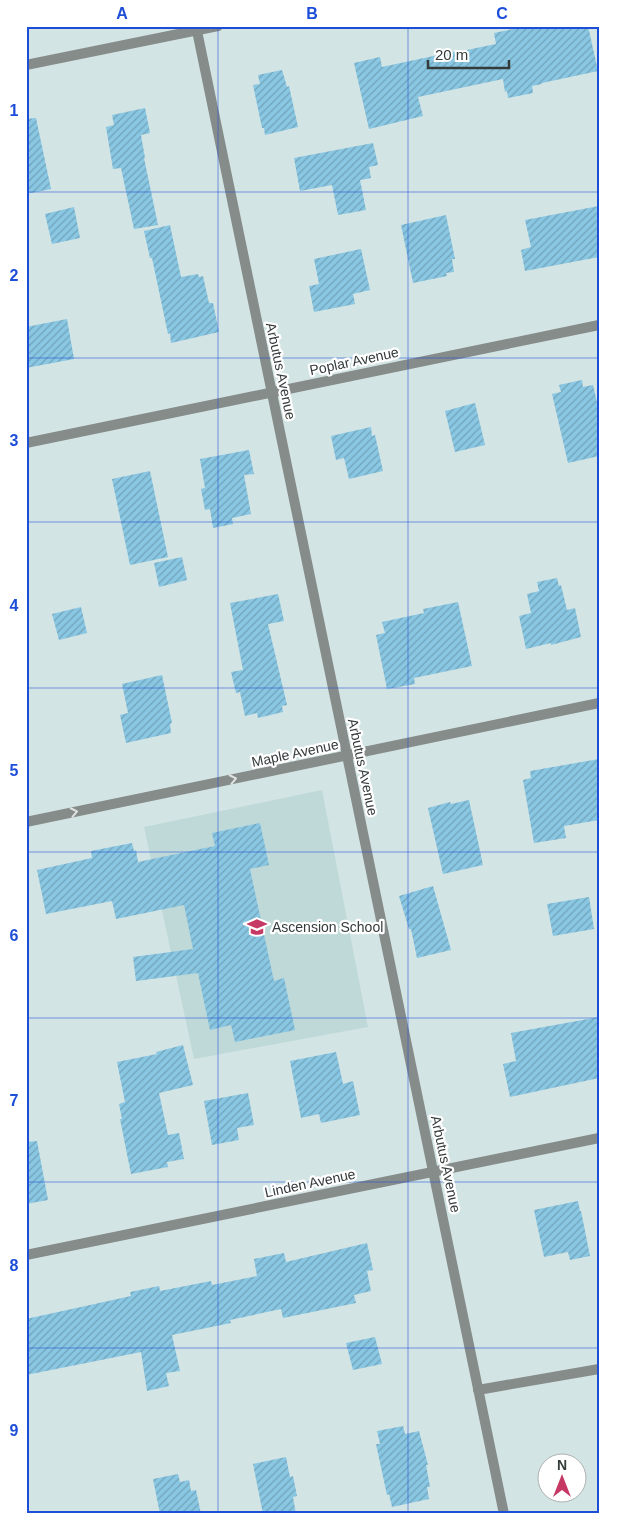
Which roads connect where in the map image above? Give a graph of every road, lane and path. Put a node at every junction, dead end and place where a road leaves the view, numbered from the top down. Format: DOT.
graph roads {
  1 [pos="218,26"];
  2 [pos="196,28"];
  3 [pos="26,65"];
  4 [pos="599,325"];
  5 [pos="271,392"];
  6 [pos="26,443"];
  7 [pos="599,703"];
  8 [pos="347,756"];
  9 [pos="26,822"];
  10 [pos="599,1138"];
  11 [pos="433,1172"];
  12 [pos="26,1255"];
  13 [pos="599,1369"];
  14 [pos="478,1390"];
  15 [pos="504,1514"];
  1 -- 2 [label="street"];
  2 -- 3 [label="street"];
  2 -- 5 [label="street, Arbutus Avenue"];
  4 -- 5 [label="street, Poplar Avenue"];
  5 -- 6 [label="street, Poplar Avenue"];
  5 -- 8 [label="street, Arbutus Avenue"];
  7 -- 8 [label="street, Maple Avenue"];
  9 -- 8 [label="street, Maple Avenue, one-way"];
  8 -- 11 [label="street, Arbutus Avenue"];
  10 -- 11 [label="street, Linden Avenue"];
  11 -- 12 [label="street, Linden Avenue"];
  11 -- 14 [label="street, Arbutus Avenue"];
  13 -- 14 [label="street"];
  14 -- 15 [label="street, Arbutus Avenue"];
}
